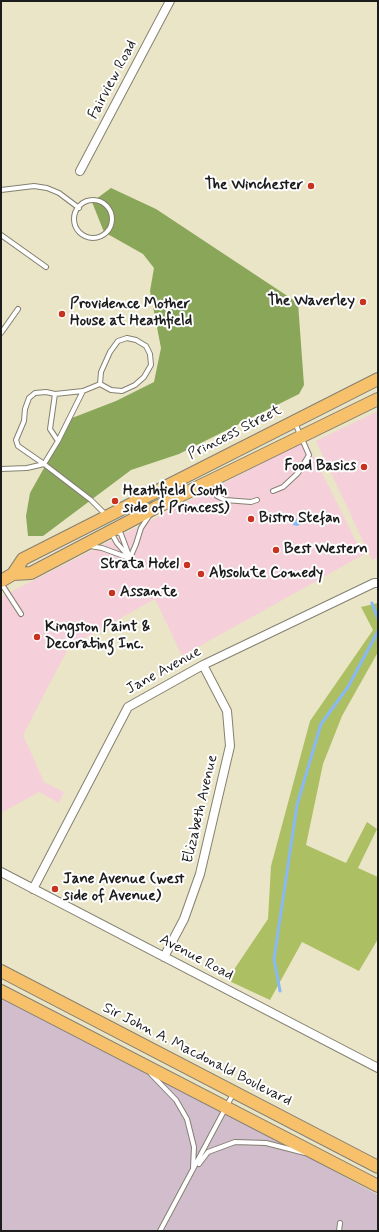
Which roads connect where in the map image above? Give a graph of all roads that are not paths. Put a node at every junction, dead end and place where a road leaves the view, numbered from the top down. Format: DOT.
graph roads {
  1 [pos="170,1"];
  2 [pos="80,171"];
  3 [pos="1,190"];
  4 [pos="79,208"];
  5 [pos="1,235"];
  6 [pos="46,267"];
  7 [pos="18,309"];
  8 [pos="1,333"];
  9 [pos="378,379"];
  10 [pos="100,384"];
  11 [pos="83,391"];
  12 [pos="55,394"];
  13 [pos="378,400"];
  14 [pos="294,421"];
  15 [pos="302,438"];
  16 [pos="58,441"];
  17 [pos="44,464"];
  18 [pos="1,469"];
  19 [pos="208,483"];
  20 [pos="273,491"];
  21 [pos="256,500"];
  22 [pos="155,508"];
  23 [pos="106,515"];
  24 [pos="113,529"];
  25 [pos="83,546"];
  26 [pos="130,558"];
  27 [pos="13,574"];
  28 [pos="1,582"];
  29 [pos="378,583"];
  30 [pos="21,614"];
  31 [pos="203,665"];
  32 [pos="1,872"];
  33 [pos="34,889"];
  34 [pos="164,957"];
  35 [pos="1,971"];
  36 [pos="1,991"];
  37 [pos="142,1064"];
  38 [pos="378,1068"];
  39 [pos="234,1092"];
  40 [pos="226,1108"];
  41 [pos="327,1160"];
  42 [pos="378,1167"];
  43 [pos="193,1170"];
  44 [pos="378,1186"];
  45 [pos="340,1223"];
  46 [pos="160,1231"];
  47 [pos="339,1231"];
  1 -- 2 [label="street, Fairview Road"];
  3 -- 4 [label="lane"];
  4 -- 4 [label="lane"];
  5 -- 6 [label="lane"];
  7 -- 8 [label="lane"];
  9 -- 14 [label="main road, Princess Street"];
  10 -- 10 [label="lane"];
  10 -- 11 [label="lane"];
  11 -- 12 [label="lane"];
  11 -- 16 [label="lane"];
  12 -- 16 [label="lane"];
  12 -- 17 [label="lane"];
  13 -- 15 [label="main road, Princess Street"];
  14 -- 15 [label="lane"];
  14 -- 23 [label="main road, Princess Street"];
  15 -- 19 [label="main road, Princess Street"];
  15 -- 20 [label="lane"];
  16 -- 17 [label="lane"];
  17 -- 18 [label="lane"];
  17 -- 23 [label="lane"];
  19 -- 21 [label="lane"];
  19 -- 22 [label="main road, Princess Street"];
  22 -- 24 [label="main road, Princess Street"];
  22 -- 26 [label="lane"];
  23 -- 24 [label="main road"];
  23 -- 27 [label="main road, Princess Street"];
  24 -- 25 [label="main road, Princess Street"];
  24 -- 26 [label="lane"];
  24 -- 26 [label="lane"];
  25 -- 26 [label="lane"];
  25 -- 27 [label="main road, Princess Street"];
  27 -- 28 [label="main road, Princess Street"];
  28 -- 30 [label="lane"];
  29 -- 31 [label="street, Jane Avenue"];
  31 -- 33 [label="street, Jane Avenue"];
  31 -- 34 [label="street, Elizabeth Avenue"];
  32 -- 33 [label="street, Avenue Road"];
  33 -- 34 [label="street, Avenue Road"];
  34 -- 38 [label="street, Avenue Road"];
  35 -- 39 [label="main road, Sir John A. Macdonald Boulevard"];
  36 -- 37 [label="main road"];
  37 -- 40 [label="main road"];
  37 -- 43 [label="lane"];
  39 -- 40 [label="lane"];
  39 -- 42 [label="main road, Sir John A. Macdonald Boulevard"];
  40 -- 41 [label="main road"];
  40 -- 43 [label="lane"];
  41 -- 43 [label="lane"];
  41 -- 44 [label="main road"];
  43 -- 46 [label="lane"];
  45 -- 47 [label="lane"];
}
